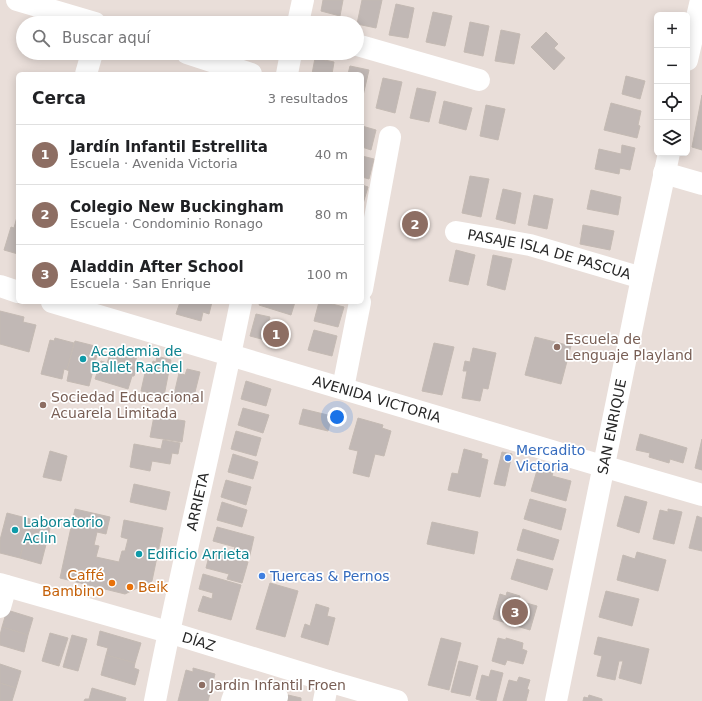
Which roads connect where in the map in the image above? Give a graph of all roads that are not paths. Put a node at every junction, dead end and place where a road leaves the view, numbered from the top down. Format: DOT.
graph roads {
  1 [pos="17,0"];
  2 [pos="303,0"];
  3 [pos="701,0"];
  4 [pos="71,16"];
  5 [pos="300,16"];
  6 [pos="698,29"];
  7 [pos="364,47"];
  8 [pos="690,52"];
  9 [pos="90,60"];
  10 [pos="208,60"];
  11 [pos="290,60"];
  12 [pos="87,72"];
  13 [pos="245,72"];
  14 [pos="287,72"];
  15 [pos="480,80"];
  16 [pos="390,137"];
  17 [pos="666,163"];
  18 [pos="702,184"];
  19 [pos="456,232"];
  20 [pos="364,278"];
  21 [pos="642,278"];
  22 [pos="0,286"];
  23 [pos="16,291"];
  24 [pos="59,304"];
  25 [pos="241,304"];
  26 [pos="360,304"];
  27 [pos="230,356"];
  28 [pos="343,388"];
  29 [pos="603,467"];
  30 [pos="702,495"];
  31 [pos="3,585"];
  32 [pos="0,607"];
  33 [pos="168,632"];
  34 [pos="266,662"];
  35 [pos="326,691"];
  36 [pos="155,701"];
  37 [pos="232,701"];
  38 [pos="397,701"];
  39 [pos="556,701"];
  1 -- 4 [label="street"];
  2 -- 5 [label="street"];
  3 -- 6 [label="street"];
  6 -- 8 [label="street"];
  7 -- 15 [label="street"];
  9 -- 12 [label="street"];
  10 -- 13 [label="street"];
  11 -- 14 [label="street"];
  16 -- 20 [label="street"];
  17 -- 18 [label="street"];
  17 -- 21 [label="street, SAN ENRIQUE"];
  19 -- 21 [label="street, PASAJE ISLA DE PASCUA"];
  21 -- 29 [label="street, SAN ENRIQUE"];
  22 -- 23 [label="street"];
  24 -- 27 [label="street, AVENIDA VICTORIA"];
  25 -- 27 [label="street, ARRIETA"];
  26 -- 28 [label="street"];
  27 -- 28 [label="street, AVENIDA VICTORIA"];
  27 -- 33 [label="street, ARRIETA"];
  28 -- 29 [label="street, AVENIDA VICTORIA"];
  29 -- 30 [label="street, AVENIDA VICTORIA"];
  29 -- 39 [label="street, SAN ENRIQUE"];
  31 -- 32 [label="street"];
  31 -- 33 [label="street, DÍAZ"];
  33 -- 34 [label="street, DÍAZ"];
  33 -- 36 [label="street, ARRIETA"];
  34 -- 35 [label="street, DÍAZ"];
  34 -- 37 [label="street"];
  35 -- 38 [label="street, DÍAZ"];
}
